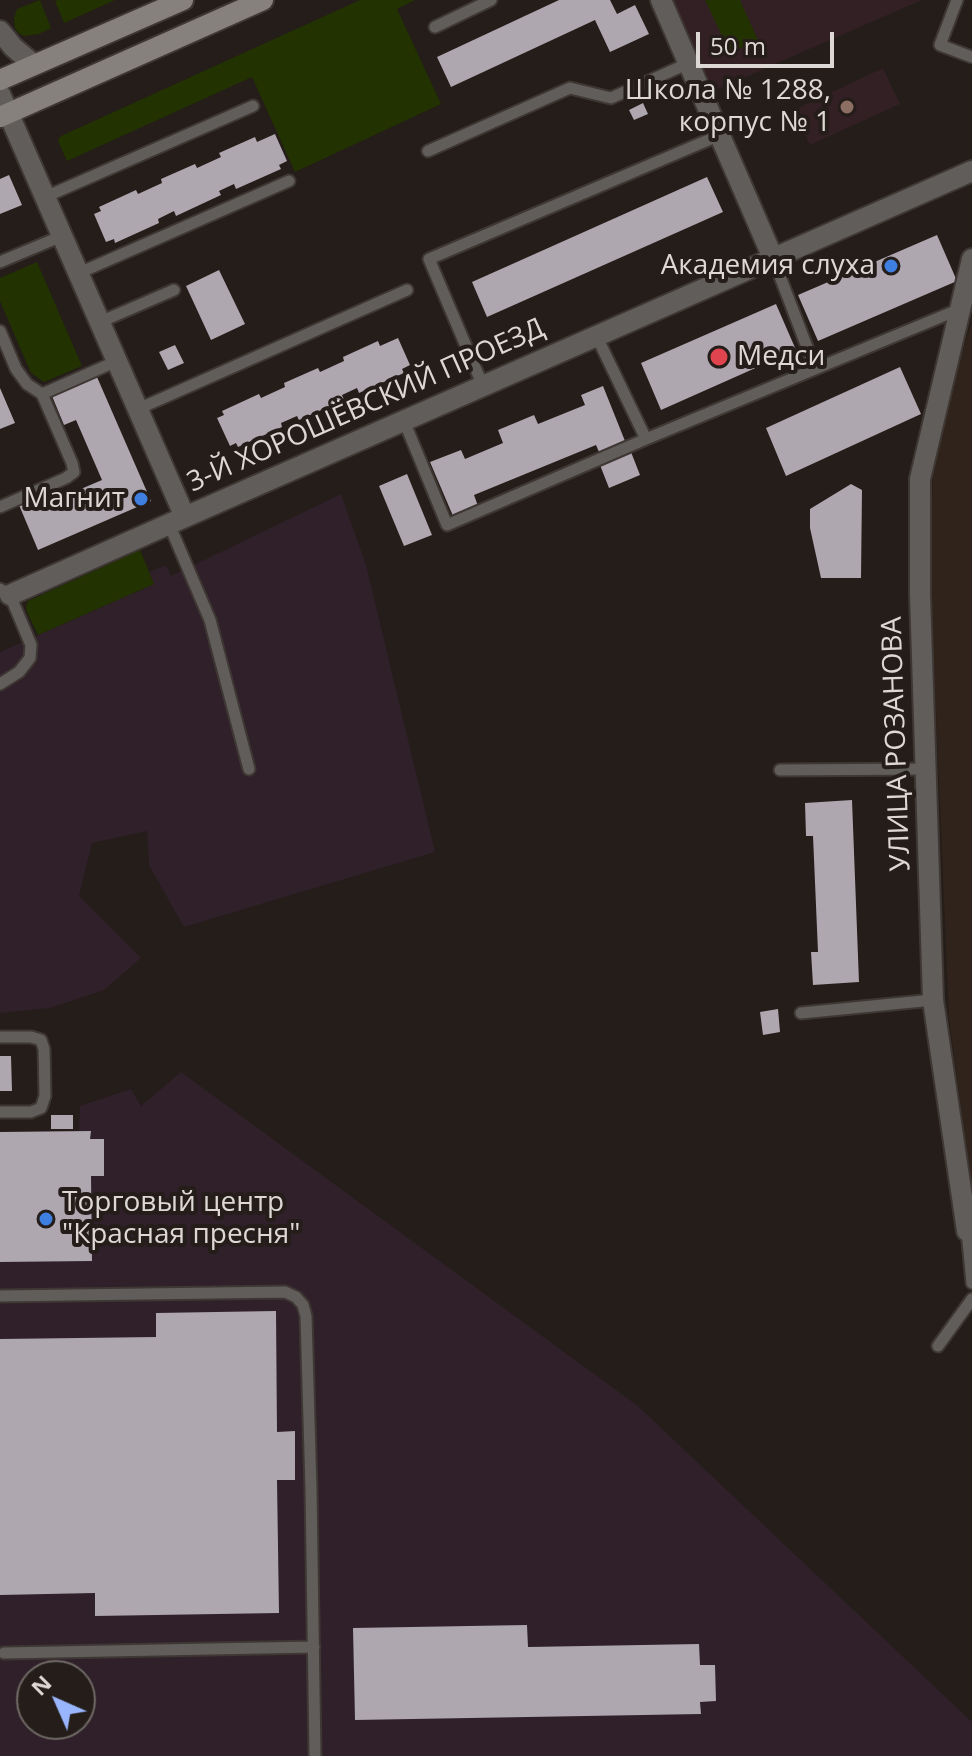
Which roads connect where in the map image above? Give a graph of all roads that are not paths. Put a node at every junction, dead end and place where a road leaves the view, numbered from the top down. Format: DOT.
graph roads {
  1 [pos="183,0"];
  2 [pos="263,0"];
  3 [pos="491,0"];
  4 [pos="661,0"];
  5 [pos="957,0"];
  6 [pos="435,27"];
  7 [pos="0,31"];
  8 [pos="972,57"];
  9 [pos="689,63"];
  10 [pos="33,64"];
  11 [pos="0,80"];
  12 [pos="0,94"];
  13 [pos="253,106"];
  14 [pos="4,115"];
  15 [pos="720,135"];
  16 [pos="428,151"];
  17 [pos="972,171"];
  18 [pos="289,181"];
  19 [pos="45,197"];
  20 [pos="62,236"];
  21 [pos="773,258"];
  22 [pos="972,259"];
  23 [pos="0,262"];
  24 [pos="79,273"];
  25 [pos="174,290"];
  26 [pos="407,290"];
  27 [pos="960,308"];
  28 [pos="100,322"];
  29 [pos="0,331"];
  30 [pos="596,335"];
  31 [pos="117,361"];
  32 [pos="815,368"];
  33 [pos="483,386"];
  34 [pos="42,394"];
  35 [pos="138,409"];
  36 [pos="404,421"];
  37 [pos="646,439"];
  38 [pos="0,507"];
  39 [pos="177,520"];
  40 [pos="5,592"];
  41 [pos="0,684"];
  42 [pos="249,769"];
  43 [pos="926,769"];
  44 [pos="780,770"];
  45 [pos="933,1000"];
  46 [pos="801,1013"];
  47 [pos="0,1037"];
  48 [pos="0,1112"];
  49 [pos="967,1231"];
  50 [pos="972,1283"];
  51 [pos="0,1296"];
  52 [pos="972,1299"];
  53 [pos="938,1346"];
  54 [pos="314,1647"];
  55 [pos="4,1653"];
  56 [pos="315,1756"];
  1 -- 10 [label="main road"];
  2 -- 14 [label="main road"];
  3 -- 6 [label="lane"];
  4 -- 9 [label="street"];
  5 -- 8 [label="lane"];
  7 -- 10 [label="street"];
  9 -- 15 [label="street"];
  9 -- 16 [label="lane"];
  10 -- 11 [label="main road"];
  12 -- 14 [label="street, 3-Й ХОРОШЁВСКИЙ ПРОЕЗД"];
  13 -- 19 [label="lane"];
  14 -- 19 [label="street, 3-Й ХОРОШЁВСКИЙ ПРОЕЗД"];
  15 -- 21 [label="street"];
  15 -- 33 [label="lane"];
  17 -- 21 [label="street, 3-Й ХОРОШЁВСКИЙ ПРОЕЗД"];
  18 -- 24 [label="lane"];
  19 -- 20 [label="street, 3-Й ХОРОШЁВСКИЙ ПРОЕЗД"];
  20 -- 23 [label="lane"];
  20 -- 24 [label="street, 3-Й ХОРОШЁВСКИЙ ПРОЕЗД"];
  21 -- 30 [label="street, 3-Й ХОРОШЁВСКИЙ ПРОЕЗД"];
  21 -- 32 [label="lane"];
  22 -- 27 [label="street, УЛИЦА РОЗАНОВА"];
  24 -- 28 [label="street, 3-Й ХОРОШЁВСКИЙ ПРОЕЗД"];
  25 -- 28 [label="lane"];
  26 -- 35 [label="lane"];
  27 -- 32 [label="lane"];
  27 -- 43 [label="street, УЛИЦА РОЗАНОВА"];
  28 -- 31 [label="street, 3-Й ХОРОШЁВСКИЙ ПРОЕЗД"];
  29 -- 34 [label="lane"];
  30 -- 33 [label="street, 3-Й ХОРОШЁВСКИЙ ПРОЕЗД"];
  30 -- 37 [label="lane"];
  31 -- 34 [label="lane"];
  31 -- 35 [label="street, 3-Й ХОРОШЁВСКИЙ ПРОЕЗД"];
  32 -- 37 [label="lane"];
  33 -- 36 [label="street, 3-Й ХОРОШЁВСКИЙ ПРОЕЗД"];
  34 -- 38 [label="lane"];
  35 -- 39 [label="street, 3-Й ХОРОШЁВСКИЙ ПРОЕЗД"];
  36 -- 37 [label="lane"];
  36 -- 39 [label="street, 3-Й ХОРОШЁВСКИЙ ПРОЕЗД"];
  39 -- 40 [label="street"];
  39 -- 42 [label="lane"];
  40 -- 41 [label="lane"];
  43 -- 44 [label="lane"];
  43 -- 45 [label="street, УЛИЦА РОЗАНОВА"];
  45 -- 46 [label="lane"];
  45 -- 49 [label="street, УЛИЦА РОЗАНОВА"];
  47 -- 48 [label="lane"];
  49 -- 50 [label="lane"];
  51 -- 54 [label="lane"];
  52 -- 53 [label="lane"];
  54 -- 55 [label="lane"];
  54 -- 56 [label="lane"];
}
